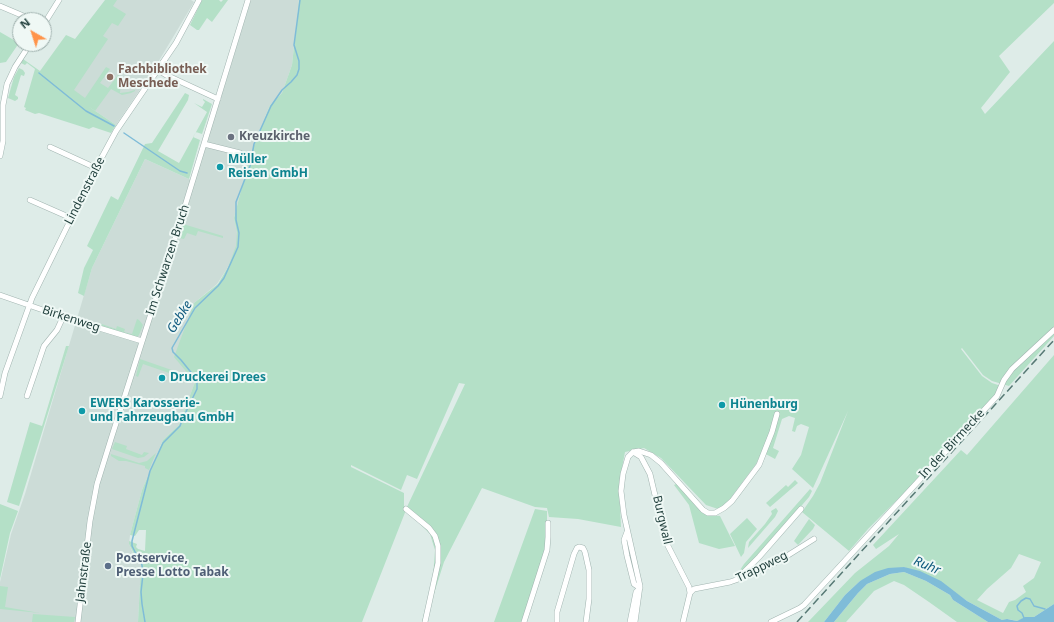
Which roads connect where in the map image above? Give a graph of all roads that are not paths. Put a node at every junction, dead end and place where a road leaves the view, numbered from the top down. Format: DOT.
graph roads {
  1 [pos="59,0"];
  2 [pos="199,0"];
  3 [pos="248,0"];
  4 [pos="0,6"];
  5 [pos="14,12"];
  6 [pos="52,12"];
  7 [pos="25,52"];
  8 [pos="158,70"];
  9 [pos="218,99"];
  10 [pos="1,129"];
  11 [pos="204,144"];
  12 [pos="50,147"];
  13 [pos="240,153"];
  14 [pos="0,156"];
  15 [pos="96,168"];
  16 [pos="30,200"];
  17 [pos="71,218"];
  18 [pos="0,296"];
  19 [pos="29,305"];
  20 [pos="63,317"];
  21 [pos="1054,330"];
  22 [pos="142,341"];
  23 [pos="0,396"];
  24 [pos="27,396"];
  25 [pos="776,414"];
  26 [pos="642,454"];
  27 [pos="406,509"];
  28 [pos="801,509"];
  29 [pos="90,521"];
  30 [pos="548,523"];
  31 [pos="814,538"];
  32 [pos="735,581"];
  33 [pos="686,582"];
  34 [pos="637,588"];
  35 [pos="697,588"];
  36 [pos="690,593"];
  37 [pos="78,622"];
  38 [pos="425,622"];
  39 [pos="524,622"];
  40 [pos="557,622"];
  41 [pos="586,622"];
  42 [pos="630,622"];
  43 [pos="635,622"];
  44 [pos="683,622"];
  45 [pos="771,622"];
  1 -- 6 [label="street"];
  2 -- 8 [label="street, Lindenstraße"];
  3 -- 9 [label="street, Im Schwarzen Bruch"];
  4 -- 5 [label="street"];
  7 -- 10 [label="street"];
  8 -- 9 [label="street"];
  8 -- 15 [label="street, Lindenstraße"];
  9 -- 11 [label="street, Im Schwarzen Bruch"];
  10 -- 14 [label="street"];
  11 -- 13 [label="street"];
  11 -- 22 [label="street, Im Schwarzen Bruch"];
  12 -- 15 [label="street"];
  15 -- 17 [label="street, Lindenstraße"];
  16 -- 17 [label="street"];
  17 -- 19 [label="street, Lindenstraße"];
  18 -- 19 [label="street, Birkenweg"];
  19 -- 20 [label="street, Birkenweg"];
  19 -- 23 [label="street, Lindenstraße"];
  20 -- 22 [label="street, Birkenweg"];
  20 -- 24 [label="street"];
  21 -- 45 [label="street, In der Birmecke"];
  22 -- 29 [label="street, Im Schwarzen Bruch"];
  25 -- 26 [label="street"];
  26 -- 33 [label="street, Burgwall"];
  26 -- 34 [label="street, Burgwall"];
  27 -- 38 [label="street"];
  28 -- 32 [label="street"];
  29 -- 37 [label="street, Jahnstraße"];
  30 -- 39 [label="street"];
  31 -- 32 [label="street, Trappweg"];
  32 -- 35 [label="street, Trappweg"];
  33 -- 35 [label="street"];
  33 -- 36 [label="street, Burgwall"];
  34 -- 42 [label="street"];
  34 -- 43 [label="street"];
  35 -- 36 [label="street, Trappweg"];
  36 -- 44 [label="street"];
  40 -- 41 [label="street"];
}
